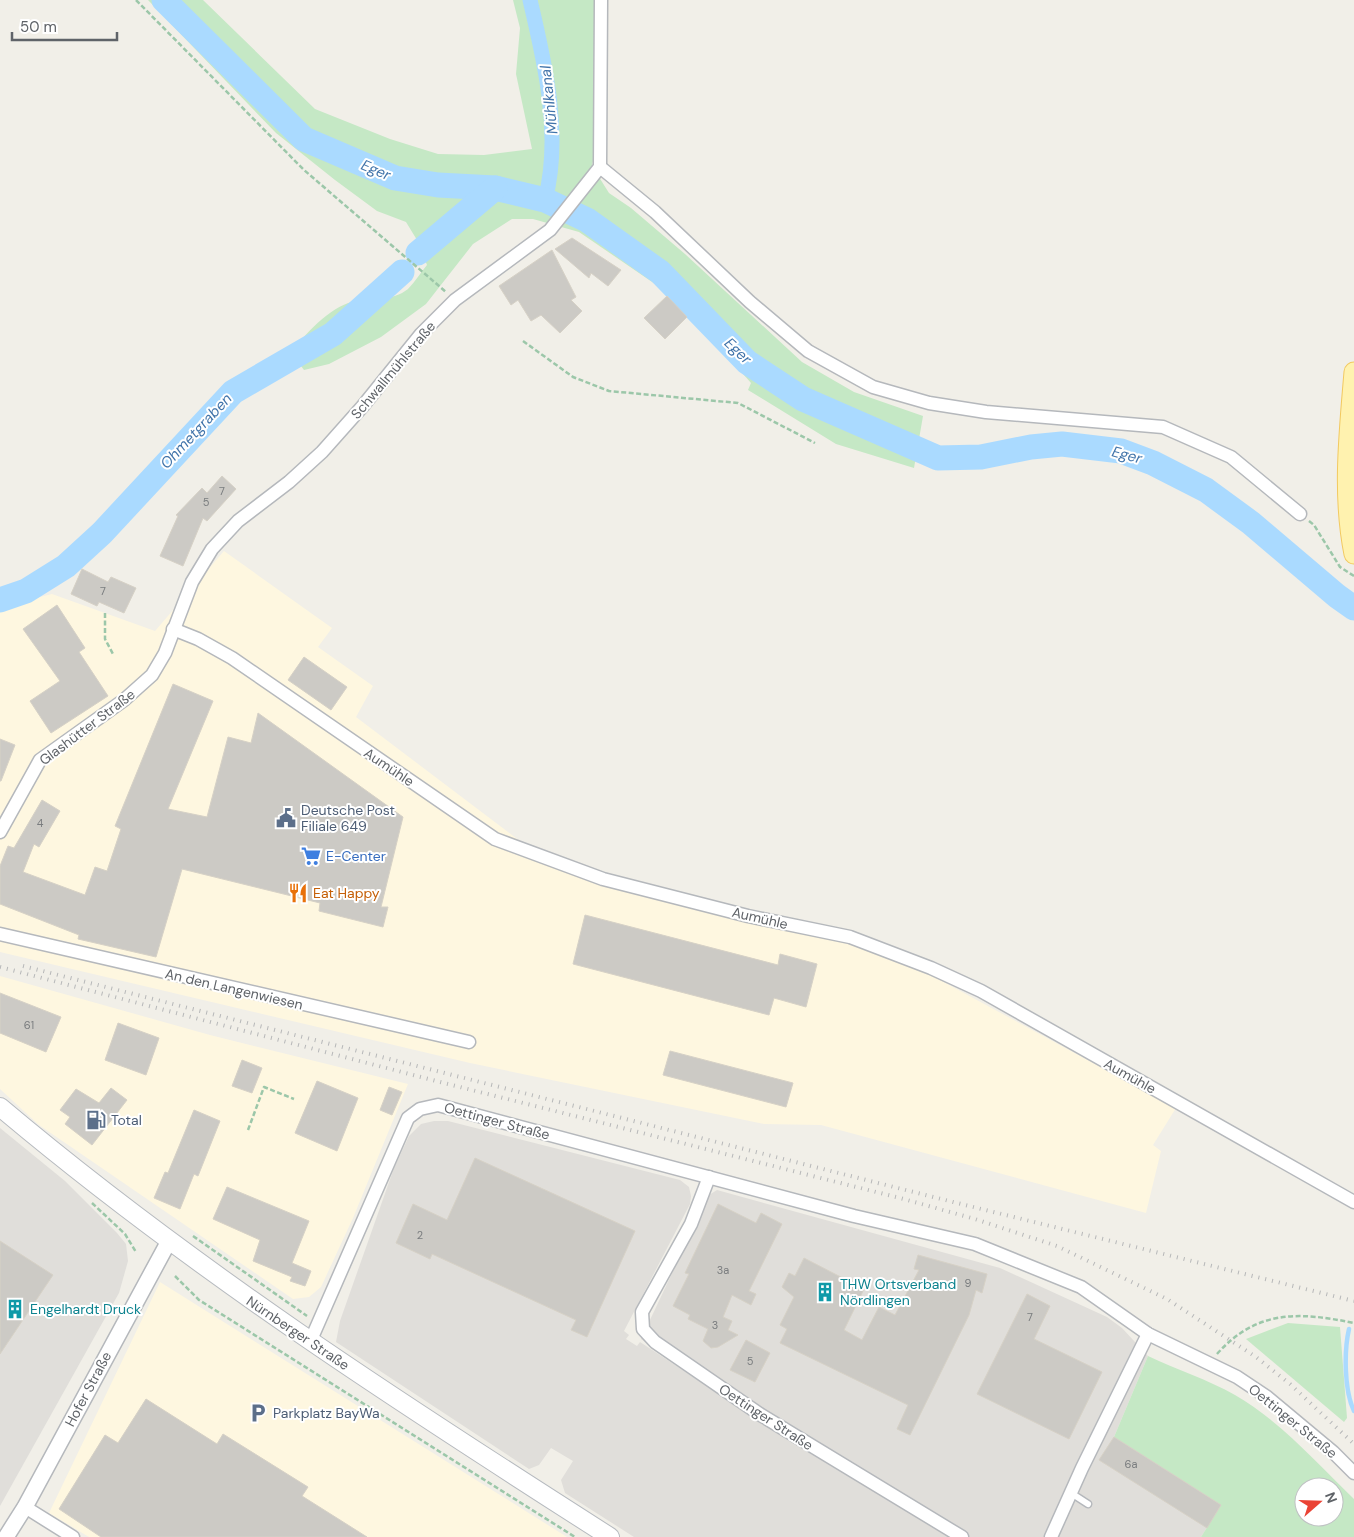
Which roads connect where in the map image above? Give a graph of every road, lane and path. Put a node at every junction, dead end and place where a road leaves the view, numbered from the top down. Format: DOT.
graph roads {
  1 [pos="136,0"];
  2 [pos="601,0"];
  3 [pos="600,167"];
  4 [pos="455,300"];
  5 [pos="523,341"];
  6 [pos="1354,372"];
  7 [pos="815,443"];
  8 [pos="1300,514"];
  9 [pos="1354,554"];
  10 [pos="1354,576"];
  11 [pos="105,613"];
  12 [pos="173,629"];
  13 [pos="165,653"];
  14 [pos="112,654"];
  15 [pos="0,832"];
  16 [pos="0,934"];
  17 [pos="469,1042"];
  18 [pos="294,1099"];
  19 [pos="0,1108"];
  20 [pos="248,1130"];
  21 [pos="709,1178"];
  22 [pos="1354,1202"];
  23 [pos="169,1241"];
  24 [pos="175,1276"];
  25 [pos="1354,1323"];
  26 [pos="1148,1334"];
  27 [pos="310,1342"];
  28 [pos="1208,1364"];
  29 [pos="1354,1473"];
  30 [pos="1070,1492"];
  31 [pos="1088,1504"];
  32 [pos="26,1508"];
  33 [pos="6,1537"];
  34 [pos="73,1537"];
  35 [pos="575,1537"];
  36 [pos="610,1537"];
  37 [pos="962,1537"];
  38 [pos="1050,1537"];
  1 -- 4 [label="path"];
  2 -- 3 [label="street"];
  3 -- 4 [label="street, Schwallmühlstraße"];
  3 -- 8 [label="street"];
  4 -- 12 [label="street, Schwallmühlstraße"];
  5 -- 7 [label="path"];
  6 -- 9 [label="main road"];
  8 -- 10 [label="path"];
  11 -- 14 [label="path"];
  12 -- 13 [label="street, Schwallmühlstraße"];
  12 -- 22 [label="street, Aumühle"];
  13 -- 15 [label="street, Glashütter Straße"];
  16 -- 17 [label="street, An den Langenwiesen"];
  18 -- 20 [label="path"];
  19 -- 23 [label="main road, Nürnberger Straße"];
  21 -- 26 [label="street, Oettinger Straße"];
  21 -- 27 [label="street, Oettinger Straße"];
  21 -- 37 [label="street, Oettinger Straße"];
  23 -- 27 [label="main road, Nürnberger Straße"];
  23 -- 32 [label="street, Hofer Straße"];
  24 -- 35 [label="path"];
  25 -- 28 [label="path"];
  26 -- 28 [label="street, Oettinger Straße"];
  26 -- 30 [label="street"];
  27 -- 36 [label="main road, Nürnberger Straße"];
  28 -- 29 [label="street, Oettinger Straße"];
  30 -- 31 [label="lane"];
  30 -- 38 [label="street"];
  32 -- 33 [label="street, Hofer Straße"];
  32 -- 34 [label="street"];
}
